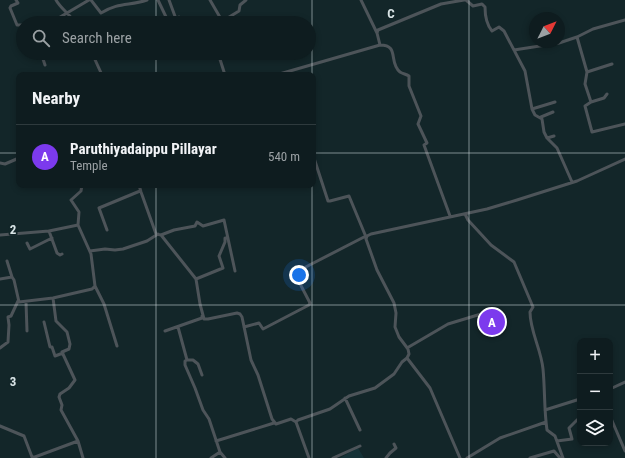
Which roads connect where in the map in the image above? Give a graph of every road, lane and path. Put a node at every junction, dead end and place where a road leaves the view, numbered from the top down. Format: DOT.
graph roads {
  1 [pos="16,0"];
  2 [pos="56,0"];
  3 [pos="90,0"];
  4 [pos="147,0"];
  5 [pos="158,0"];
  6 [pos="169,0"];
  7 [pos="210,0"];
  8 [pos="246,0"];
  9 [pos="361,0"];
  10 [pos="465,0"];
  11 [pos="443,2"];
  12 [pos="67,13"];
  13 [pos="62,16"];
  14 [pos="69,16"];
  15 [pos="165,16"];
  16 [pos="175,16"];
  17 [pos="219,16"];
  18 [pos="230,16"];
  19 [pos="625,20"];
  20 [pos="16,23"];
  21 [pos="377,33"];
  22 [pos="577,37"];
  23 [pos="380,45"];
  24 [pos="514,50"];
  25 [pos="43,60"];
  26 [pos="95,60"];
  27 [pos="220,60"];
  28 [pos="612,64"];
  29 [pos="44,65"];
  30 [pos="101,72"];
  31 [pos="224,72"];
  32 [pos="286,72"];
  33 [pos="587,72"];
  34 [pos="607,94"];
  35 [pos="555,102"];
  36 [pos="591,102"];
  37 [pos="532,109"];
  38 [pos="553,112"];
  39 [pos="541,117"];
  40 [pos="625,124"];
  41 [pos="554,136"];
  42 [pos="547,138"];
  43 [pos="16,159"];
  44 [pos="625,160"];
  45 [pos="0,163"];
  46 [pos="316,164"];
  47 [pos="572,182"];
  48 [pos="81,188"];
  49 [pos="140,188"];
  50 [pos="140,191"];
  51 [pos="465,214"];
  52 [pos="450,216"];
  53 [pos="78,225"];
  54 [pos="107,230"];
  55 [pos="49,232"];
  56 [pos="0,235"];
  57 [pos="159,235"];
  58 [pos="52,238"];
  59 [pos="228,238"];
  60 [pos="366,238"];
  61 [pos="27,243"];
  62 [pos="90,251"];
  63 [pos="62,254"];
  64 [pos="7,261"];
  65 [pos="235,271"];
  66 [pos="12,277"];
  67 [pos="0,279"];
  68 [pos="196,279"];
  69 [pos="96,286"];
  70 [pos="53,298"];
  71 [pos="18,301"];
  72 [pos="26,302"];
  73 [pos="202,314"];
  74 [pos="479,315"];
  75 [pos="44,322"];
  76 [pos="178,327"];
  77 [pos="244,327"];
  78 [pos="27,331"];
  79 [pos="165,331"];
  80 [pos="117,346"];
  81 [pos="0,348"];
  82 [pos="407,348"];
  83 [pos="63,353"];
  84 [pos="407,358"];
  85 [pos="187,360"];
  86 [pos="202,375"];
  87 [pos="625,382"];
  88 [pos="613,388"];
  89 [pos="345,398"];
  90 [pos="577,400"];
  91 [pos="545,410"];
  92 [pos="577,420"];
  93 [pos="296,422"];
  94 [pos="546,422"];
  95 [pos="274,423"];
  96 [pos="613,423"];
  97 [pos="0,426"];
  98 [pos="360,430"];
  99 [pos="78,441"];
  100 [pos="216,441"];
  101 [pos="557,441"];
  102 [pos="394,444"];
  103 [pos="360,446"];
  104 [pos="625,451"];
  105 [pos="220,452"];
  106 [pos="83,458"];
  107 [pos="211,458"];
  108 [pos="225,458"];
  109 [pos="309,458"];
  110 [pos="333,458"];
  111 [pos="386,458"];
  112 [pos="460,458"];
  113 [pos="467,458"];
  114 [pos="530,458"];
  115 [pos="560,458"];
  116 [pos="563,458"];
  1 -- 20 [label="street"];
  2 -- 12 [label="street"];
  3 -- 4 [label="street"];
  3 -- 12 [label="street"];
  5 -- 15 [label="street"];
  6 -- 16 [label="street"];
  7 -- 17 [label="street"];
  8 -- 18 [label="street"];
  9 -- 21 [label="street"];
  10 -- 11 [label="street"];
  10 -- 24 [label="street"];
  11 -- 21 [label="street"];
  12 -- 13 [label="street"];
  12 -- 14 [label="street"];
  19 -- 22 [label="street"];
  21 -- 23 [label="street"];
  22 -- 24 [label="street"];
  22 -- 33 [label="street"];
  23 -- 32 [label="street"];
  23 -- 52 [label="street"];
  24 -- 37 [label="street"];
  25 -- 29 [label="street"];
  26 -- 30 [label="street"];
  27 -- 31 [label="street"];
  28 -- 33 [label="street"];
  33 -- 36 [label="street"];
  34 -- 36 [label="street"];
  35 -- 37 [label="street"];
  36 -- 40 [label="street"];
  37 -- 39 [label="street"];
  38 -- 39 [label="street"];
  39 -- 42 [label="street"];
  41 -- 42 [label="street"];
  42 -- 47 [label="street"];
  43 -- 45 [label="street"];
  44 -- 47 [label="street"];
  46 -- 60 [label="street"];
  47 -- 51 [label="street"];
  48 -- 53 [label="street"];
  49 -- 50 [label="street"];
  50 -- 54 [label="street"];
  50 -- 57 [label="street"];
  51 -- 52 [label="street"];
  51 -- 91 [label="street"];
  52 -- 60 [label="street"];
  53 -- 55 [label="street"];
  53 -- 62 [label="street"];
  55 -- 56 [label="street"];
  55 -- 58 [label="street"];
  57 -- 59 [label="street"];
  57 -- 62 [label="street"];
  57 -- 68 [label="street"];
  58 -- 61 [label="street"];
  58 -- 63 [label="street"];
  59 -- 65 [label="street"];
  59 -- 68 [label="street"];
  60 -- 77 [label="street"];
  60 -- 82 [label="street"];
  62 -- 69 [label="street"];
  64 -- 66 [label="street"];
  66 -- 67 [label="street"];
  66 -- 71 [label="street"];
  68 -- 73 [label="street"];
  69 -- 70 [label="street"];
  69 -- 80 [label="street"];
  70 -- 72 [label="street"];
  70 -- 83 [label="street"];
  71 -- 72 [label="street"];
  71 -- 81 [label="street"];
  72 -- 78 [label="street"];
  73 -- 76 [label="street"];
  73 -- 77 [label="street"];
  74 -- 74 [label="street"];
  74 -- 82 [label="street"];
  75 -- 83 [label="street"];
  76 -- 79 [label="street"];
  76 -- 85 [label="street"];
  77 -- 95 [label="street"];
  82 -- 84 [label="street"];
  83 -- 99 [label="street"];
  84 -- 89 [label="street"];
  84 -- 112 [label="street"];
  85 -- 86 [label="street"];
  85 -- 100 [label="street"];
  87 -- 88 [label="street"];
  89 -- 93 [label="street"];
  89 -- 98 [label="street"];
  90 -- 91 [label="street"];
  91 -- 94 [label="street"];
  92 -- 101 [label="street"];
  93 -- 95 [label="street"];
  93 -- 109 [label="street"];
  94 -- 101 [label="street"];
  94 -- 113 [label="street"];
  95 -- 100 [label="street"];
  96 -- 104 [label="street"];
  97 -- 99 [label="street"];
  99 -- 106 [label="street"];
  100 -- 105 [label="street"];
  101 -- 116 [label="street"];
  102 -- 111 [label="street"];
  103 -- 110 [label="street"];
  105 -- 107 [label="street"];
  105 -- 108 [label="street"];
  114 -- 115 [label="street"];
}
